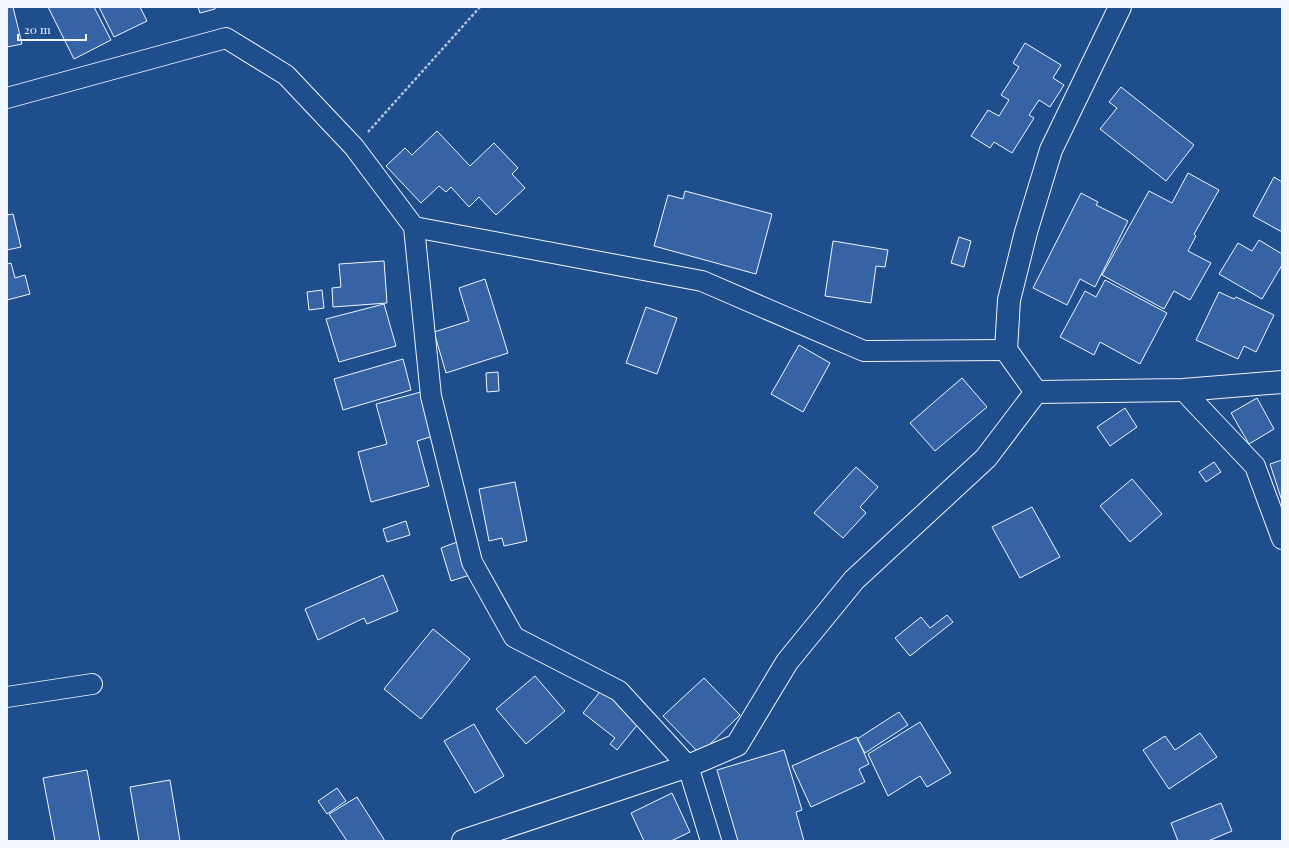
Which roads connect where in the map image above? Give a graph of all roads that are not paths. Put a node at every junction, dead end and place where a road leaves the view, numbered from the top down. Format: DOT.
graph roads {
  1 [pos="1120,7"];
  2 [pos="7,98"];
  3 [pos="414,226"];
  4 [pos="1006,350"];
  5 [pos="1282,382"];
  6 [pos="1183,390"];
  7 [pos="1036,392"];
  8 [pos="1282,539"];
  9 [pos="92,684"];
  10 [pos="7,697"];
  11 [pos="688,766"];
  12 [pos="463,841"];
  13 [pos="711,841"];
  1 -- 4 [label="street"];
  2 -- 3 [label="street"];
  3 -- 4 [label="street"];
  3 -- 11 [label="street"];
  4 -- 7 [label="street"];
  5 -- 6 [label="street"];
  6 -- 7 [label="street"];
  6 -- 8 [label="street"];
  7 -- 11 [label="street"];
  9 -- 10 [label="street"];
  11 -- 12 [label="street"];
  11 -- 13 [label="street"];
}
